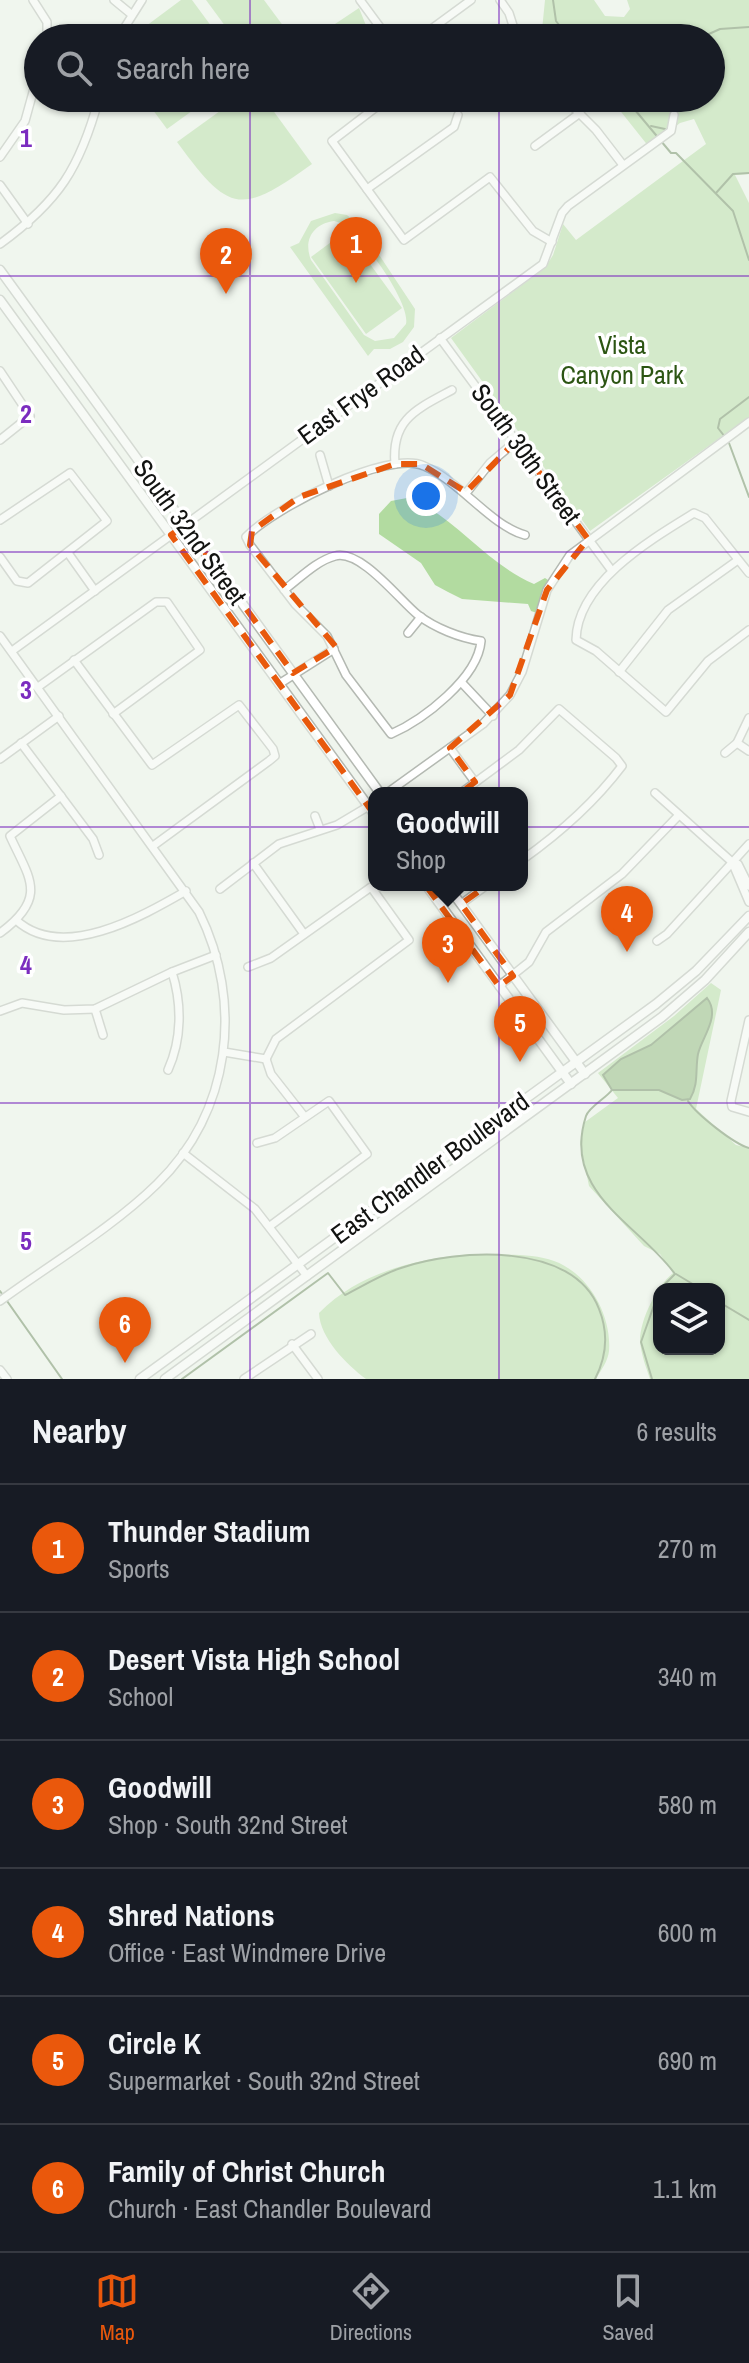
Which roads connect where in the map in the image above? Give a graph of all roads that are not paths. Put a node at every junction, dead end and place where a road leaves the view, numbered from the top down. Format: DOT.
graph roads {
  1 [pos="33,0"];
  2 [pos="114,0"];
  3 [pos="142,0"];
  4 [pos="360,0"];
  5 [pos="471,0"];
  6 [pos="500,0"];
  7 [pos="131,14"];
  8 [pos="47,24"];
  9 [pos="126,24"];
  10 [pos="378,24"];
  11 [pos="438,24"];
  12 [pos="513,24"];
  13 [pos="27,112"];
  14 [pos="95,112"];
  15 [pos="370,112"];
  16 [pos="580,113"];
  17 [pos="458,115"];
  18 [pos="674,115"];
  19 [pos="535,146"];
  20 [pos="0,157"];
  21 [pos="623,165"];
  22 [pos="0,185"];
  23 [pos="367,189"];
  24 [pos="28,224"];
  25 [pos="552,242"];
  26 [pos="0,244"];
  27 [pos="0,270"];
  28 [pos="0,300"];
  29 [pos="440,338"];
  30 [pos="0,371"];
  31 [pos="452,390"];
  32 [pos="749,422"];
  33 [pos="0,440"];
  34 [pos="516,441"];
  35 [pos="320,455"];
  36 [pos="395,464"];
  37 [pos="329,486"];
  38 [pos="467,492"];
  39 [pos="0,520"];
  40 [pos="185,525"];
  41 [pos="171,535"];
  42 [pos="525,535"];
  43 [pos="588,539"];
  44 [pos="68,553"];
  45 [pos="0,557"];
  46 [pos="738,560"];
  47 [pos="612,571"];
  48 [pos="749,573"];
  49 [pos="284,590"];
  50 [pos="95,591"];
  51 [pos="421,617"];
  52 [pos="749,630"];
  53 [pos="408,633"];
  54 [pos="0,636"];
  55 [pos="334,649"];
  56 [pos="12,651"];
  57 [pos="74,660"];
  58 [pos="619,672"];
  59 [pos="294,674"];
  60 [pos="462,683"];
  61 [pos="279,684"];
  62 [pos="38,687"];
  63 [pos="113,714"];
  64 [pos="59,716"];
  65 [pos="493,716"];
  66 [pos="749,718"];
  67 [pos="21,743"];
  68 [pos="737,743"];
  69 [pos="450,748"];
  70 [pos="749,751"];
  71 [pos="725,753"];
  72 [pos="0,759"];
  73 [pos="475,782"];
  74 [pos="376,787"];
  75 [pos="395,787"];
  76 [pos="469,787"];
  77 [pos="655,793"];
  78 [pos="61,796"];
  79 [pos="368,803"];
  80 [pos="368,810"];
  81 [pos="679,815"];
  82 [pos="315,816"];
  83 [pos="320,829"];
  84 [pos="749,844"];
  85 [pos="153,846"];
  86 [pos="99,855"];
  87 [pos="528,855"];
  88 [pos="732,862"];
  89 [pos="253,863"];
  90 [pos="745,883"];
  91 [pos="220,889"];
  92 [pos="368,889"];
  93 [pos="186,891"];
  94 [pos="374,891"];
  95 [pos="430,891"];
  96 [pos="451,891"];
  97 [pos="479,891"];
  98 [pos="749,902"];
  99 [pos="461,904"];
  100 [pos="749,916"];
  101 [pos="16,920"];
  102 [pos="749,932"];
  103 [pos="0,933"];
  104 [pos="304,934"];
  105 [pos="657,941"];
  106 [pos="216,955"];
  107 [pos="248,967"];
  108 [pos="172,972"];
  109 [pos="513,976"];
  110 [pos="499,986"];
  111 [pos="95,1009"];
  112 [pos="0,1011"];
  113 [pos="749,1020"];
  114 [pos="103,1035"];
  115 [pos="224,1052"];
  116 [pos="266,1059"];
  117 [pos="576,1062"];
  118 [pos="168,1070"];
  119 [pos="562,1072"];
  120 [pos="585,1074"];
  121 [pos="571,1084"];
  122 [pos="749,1112"];
  123 [pos="304,1116"];
  124 [pos="257,1143"];
  125 [pos="183,1153"];
  126 [pos="270,1226"];
  127 [pos="298,1264"];
  128 [pos="307,1276"];
  129 [pos="2,1300"];
  130 [pos="311,1334"];
  131 [pos="292,1344"];
  132 [pos="159,1365"];
  133 [pos="0,1370"];
  134 [pos="167,1378"];
  135 [pos="7,1379"];
  136 [pos="140,1379"];
  137 [pos="244,1379"];
  138 [pos="318,1379"];
  1 -- 8 [label="street"];
  2 -- 7 [label="street"];
  3 -- 7 [label="street"];
  4 -- 10 [label="street"];
  5 -- 11 [label="street"];
  6 -- 12 [label="street"];
  7 -- 9 [label="street"];
  13 -- 20 [label="street"];
  14 -- 24 [label="street"];
  15 -- 23 [label="street"];
  16 -- 19 [label="street"];
  16 -- 21 [label="street"];
  17 -- 23 [label="street"];
  18 -- 21 [label="street, East Frye Road"];
  21 -- 25 [label="street, East Frye Road"];
  22 -- 24 [label="street"];
  23 -- 25 [label="street"];
  24 -- 26 [label="street"];
  25 -- 29 [label="street, East Frye Road"];
  27 -- 40 [label="main road, South 32nd Street"];
  28 -- 41 [label="main road, South 32nd Street"];
  29 -- 34 [label="street, South 30th Street"];
  29 -- 40 [label="street, East Frye Road"];
  30 -- 33 [label="street"];
  31 -- 36 [label="street"];
  32 -- 43 [label="street"];
  34 -- 38 [label="street"];
  34 -- 43 [label="street, South 30th Street"];
  35 -- 37 [label="street"];
  36 -- 37 [label="street"];
  36 -- 38 [label="street"];
  37 -- 49 [label="street"];
  38 -- 42 [label="street"];
  39 -- 44 [label="street"];
  40 -- 41 [label="street, East Frye Road"];
  40 -- 59 [label="main road, South 32nd Street"];
  41 -- 50 [label="street, East Frye Road"];
  41 -- 61 [label="main road, South 32nd Street"];
  43 -- 47 [label="street, South 30th Street"];
  43 -- 65 [label="street"];
  44 -- 45 [label="street"];
  44 -- 50 [label="street"];
  46 -- 47 [label="street"];
  46 -- 48 [label="street"];
  46 -- 58 [label="street"];
  47 -- 58 [label="street"];
  49 -- 51 [label="street"];
  49 -- 55 [label="street"];
  50 -- 56 [label="street, East Frye Road"];
  51 -- 53 [label="street"];
  51 -- 60 [label="street"];
  52 -- 58 [label="street"];
  54 -- 56 [label="street"];
  55 -- 59 [label="street"];
  55 -- 60 [label="street"];
  56 -- 62 [label="street"];
  57 -- 62 [label="street"];
  57 -- 63 [label="street"];
  57 -- 63 [label="street"];
  59 -- 61 [label="street"];
  59 -- 74 [label="main road, South 32nd Street"];
  60 -- 65 [label="street"];
  61 -- 79 [label="main road, South 32nd Street"];
  62 -- 64 [label="street"];
  63 -- 85 [label="street"];
  64 -- 67 [label="street"];
  64 -- 85 [label="street"];
  65 -- 69 [label="street"];
  66 -- 68 [label="street"];
  67 -- 72 [label="street"];
  67 -- 78 [label="street"];
  68 -- 70 [label="street"];
  68 -- 71 [label="street"];
  69 -- 73 [label="street"];
  69 -- 75 [label="street"];
  73 -- 76 [label="street"];
  73 -- 87 [label="street"];
  77 -- 81 [label="street"];
  78 -- 86 [label="street"];
  78 -- 101 [label="street"];
  80 -- 83 [label="street"];
  81 -- 88 [label="street"];
  81 -- 109 [label="street"];
  82 -- 83 [label="street"];
  83 -- 89 [label="street"];
  84 -- 88 [label="street"];
  85 -- 93 [label="street"];
  88 -- 90 [label="street"];
  88 -- 105 [label="street"];
  89 -- 91 [label="street"];
  89 -- 104 [label="street"];
  90 -- 98 [label="street"];
  92 -- 104 [label="street"];
  93 -- 101 [label="street"];
  93 -- 106 [label="street"];
  94 -- 116 [label="street"];
  95 -- 110 [label="main road"];
  96 -- 99 [label="main road"];
  97 -- 99 [label="street"];
  99 -- 109 [label="main road"];
  100 -- 117 [label="main road, East Chandler Boulevard"];
  101 -- 103 [label="street"];
  102 -- 120 [label="main road, East Chandler Boulevard"];
  104 -- 107 [label="street"];
  106 -- 108 [label="street"];
  106 -- 115 [label="street"];
  108 -- 111 [label="street"];
  108 -- 118 [label="street"];
  109 -- 110 [label="street"];
  109 -- 117 [label="main road"];
  110 -- 119 [label="main road"];
  111 -- 112 [label="street"];
  111 -- 114 [label="street"];
  113 -- 122 [label="street"];
  115 -- 116 [label="street"];
  115 -- 125 [label="street"];
  116 -- 123 [label="street"];
  117 -- 119 [label="main road, East Chandler Boulevard"];
  117 -- 120 [label="main road"];
  119 -- 121 [label="main road"];
  119 -- 127 [label="main road, East Chandler Boulevard"];
  120 -- 121 [label="main road, East Chandler Boulevard"];
  121 -- 128 [label="main road, East Chandler Boulevard"];
  123 -- 124 [label="street"];
  123 -- 126 [label="street"];
  125 -- 126 [label="street"];
  125 -- 129 [label="street"];
  126 -- 127 [label="street"];
  127 -- 128 [label="street"];
  127 -- 132 [label="main road, East Chandler Boulevard"];
  128 -- 134 [label="main road, East Chandler Boulevard"];
  130 -- 131 [label="street"];
  131 -- 137 [label="street"];
  131 -- 138 [label="street"];
  132 -- 134 [label="street"];
  132 -- 136 [label="main road, East Chandler Boulevard"];
  133 -- 135 [label="street"];
}
